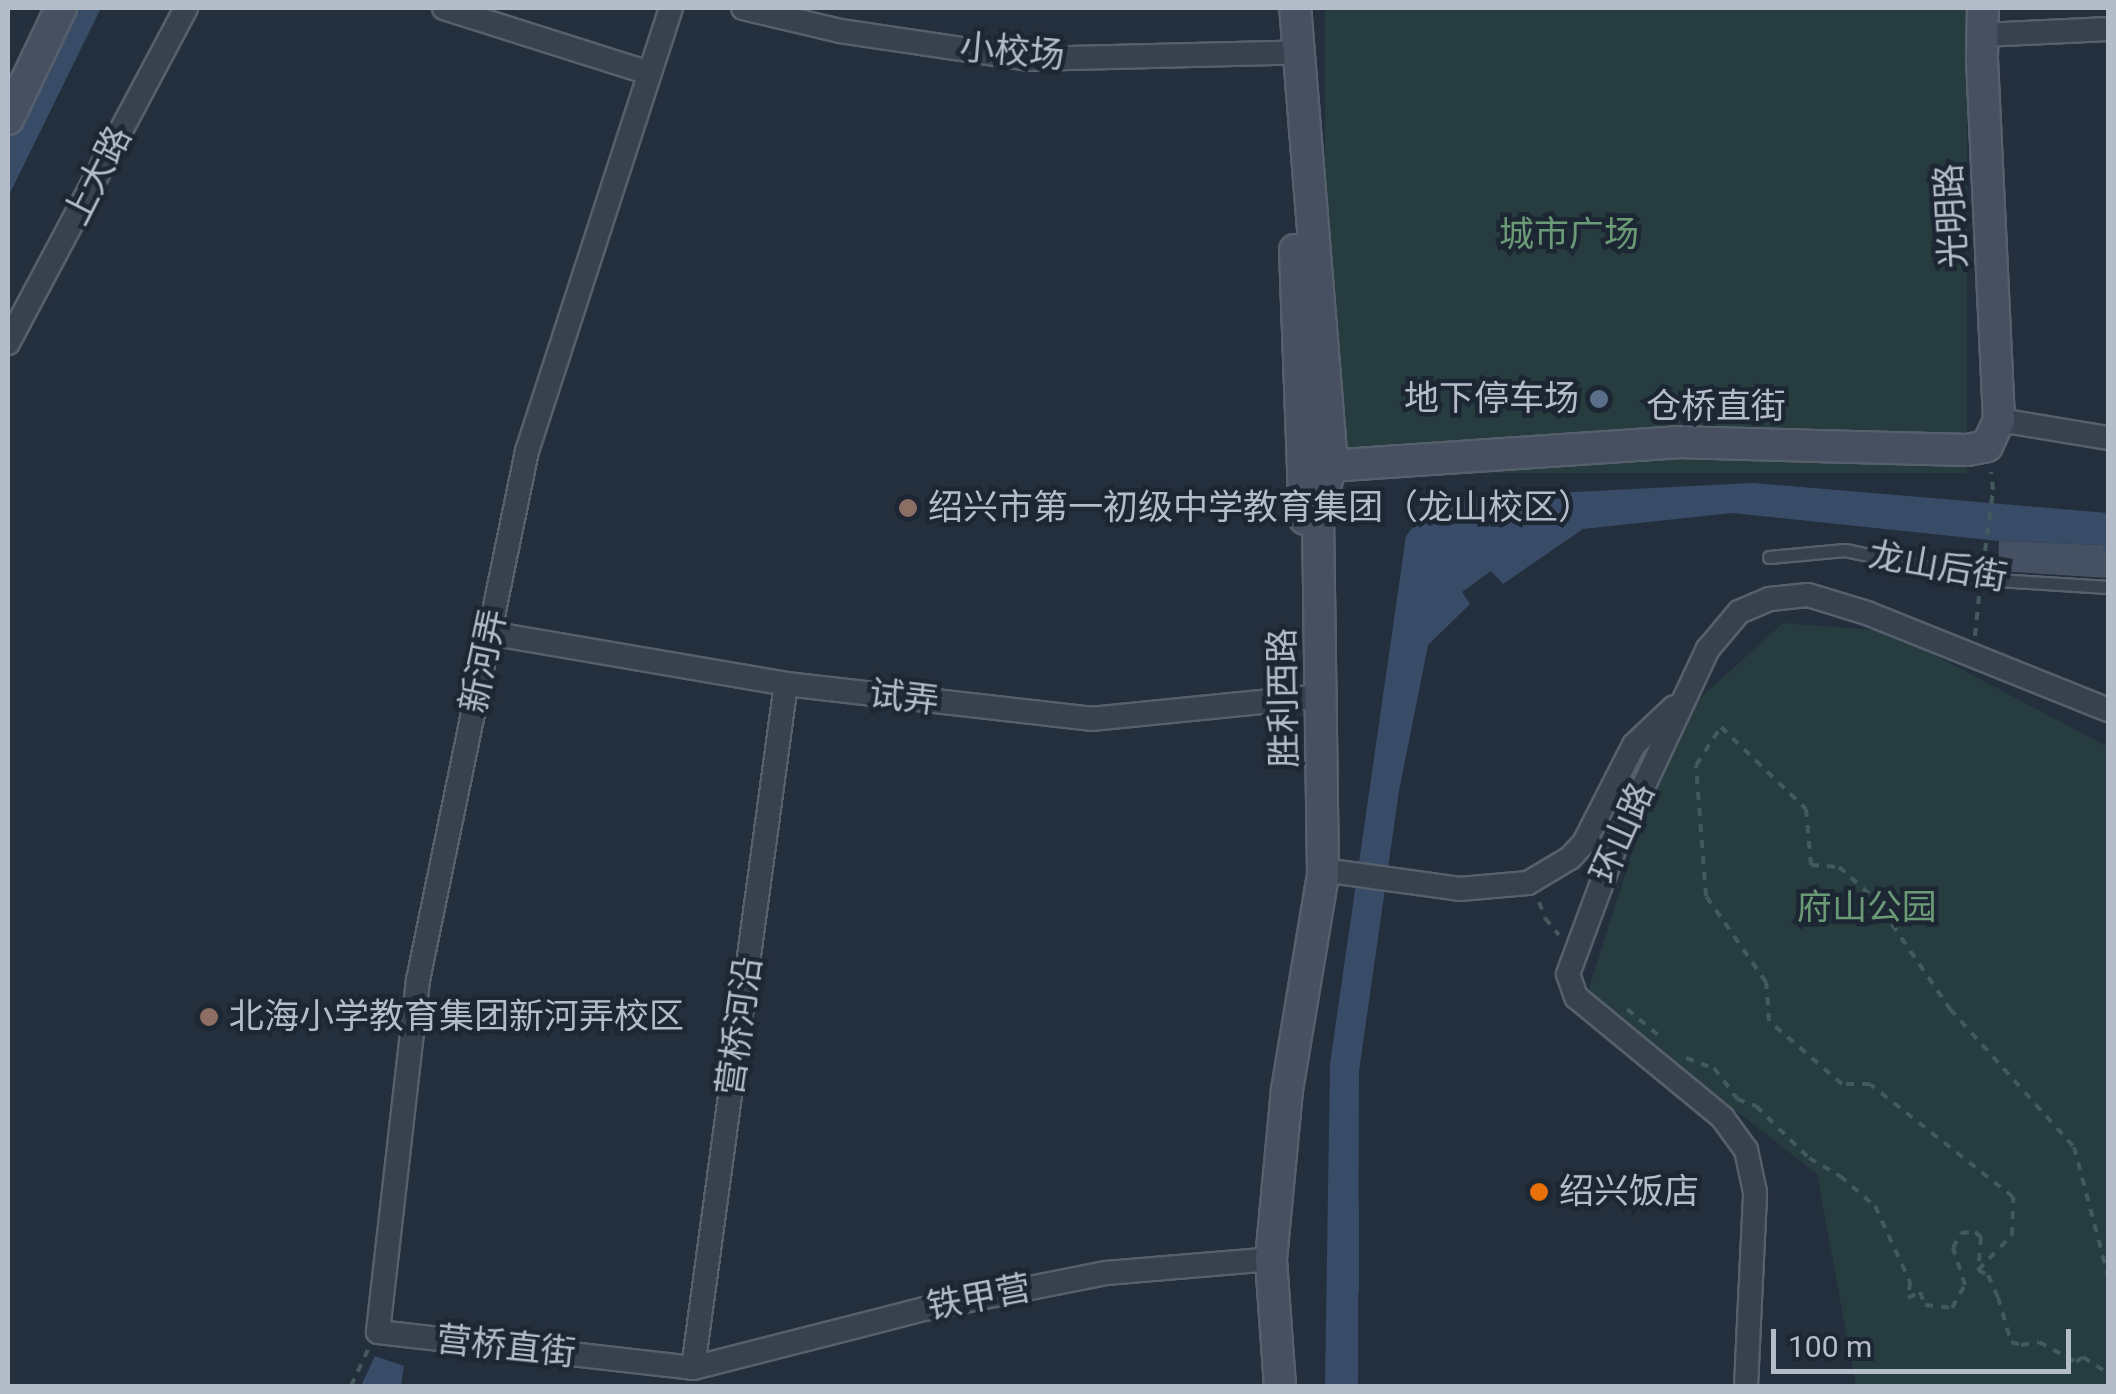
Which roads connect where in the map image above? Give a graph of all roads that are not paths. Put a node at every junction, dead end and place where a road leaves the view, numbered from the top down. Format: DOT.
graph roads {
  1 [pos="61,8"];
  2 [pos="186,8"];
  3 [pos="444,8"];
  4 [pos="671,8"];
  5 [pos="743,8"];
  6 [pos="1280,8"];
  7 [pos="1295,8"];
  8 [pos="1983,21"];
  9 [pos="2108,28"];
  10 [pos="1284,53"];
  11 [pos="649,73"];
  12 [pos="8,119"];
  13 [pos="8,344"];
  14 [pos="1999,420"];
  15 [pos="2108,438"];
  16 [pos="1319,466"];
  17 [pos="1768,558"];
  18 [pos="2108,587"];
  19 [pos="489,634"];
  20 [pos="786,684"];
  21 [pos="1686,696"];
  22 [pos="1315,697"];
  23 [pos="2108,710"];
  24 [pos="1337,871"];
  25 [pos="1263,1260"];
  26 [pos="378,1332"];
  27 [pos="693,1368"];
  28 [pos="1264,1386"];
  29 [pos="1280,1386"];
  30 [pos="1746,1386"];
  1 -- 12 [label="main road"];
  2 -- 13 [label="street, 上大路"];
  3 -- 11 [label="street"];
  4 -- 11 [label="street, 新河弄"];
  5 -- 10 [label="street, 小校场"];
  6 -- 10 [label="main road, 胜利西路"];
  7 -- 16 [label="main road, 胜利西路"];
  8 -- 9 [label="street"];
  8 -- 14 [label="main road, 光明路"];
  10 -- 16 [label="main road, 胜利西路"];
  11 -- 19 [label="street, 新河弄"];
  14 -- 15 [label="street"];
  14 -- 16 [label="main road, 仓桥直街"];
  16 -- 22 [label="main road, 胜利西路"];
  17 -- 18 [label="lane, 龙山后街"];
  19 -- 20 [label="street, 试弄"];
  19 -- 26 [label="street, 新河弄"];
  20 -- 22 [label="street, 试弄"];
  20 -- 27 [label="street, 营桥河沿"];
  21 -- 23 [label="street, 环山路"];
  21 -- 24 [label="street"];
  21 -- 30 [label="street, 环山路"];
  22 -- 24 [label="main road, 胜利西路"];
  22 -- 25 [label="main road, 胜利西路"];
  24 -- 25 [label="main road, 胜利西路"];
  25 -- 27 [label="street, 铁甲营"];
  25 -- 28 [label="main road, 胜利西路"];
  25 -- 29 [label="main road, 胜利西路"];
  26 -- 27 [label="street, 营桥直街"];
}
